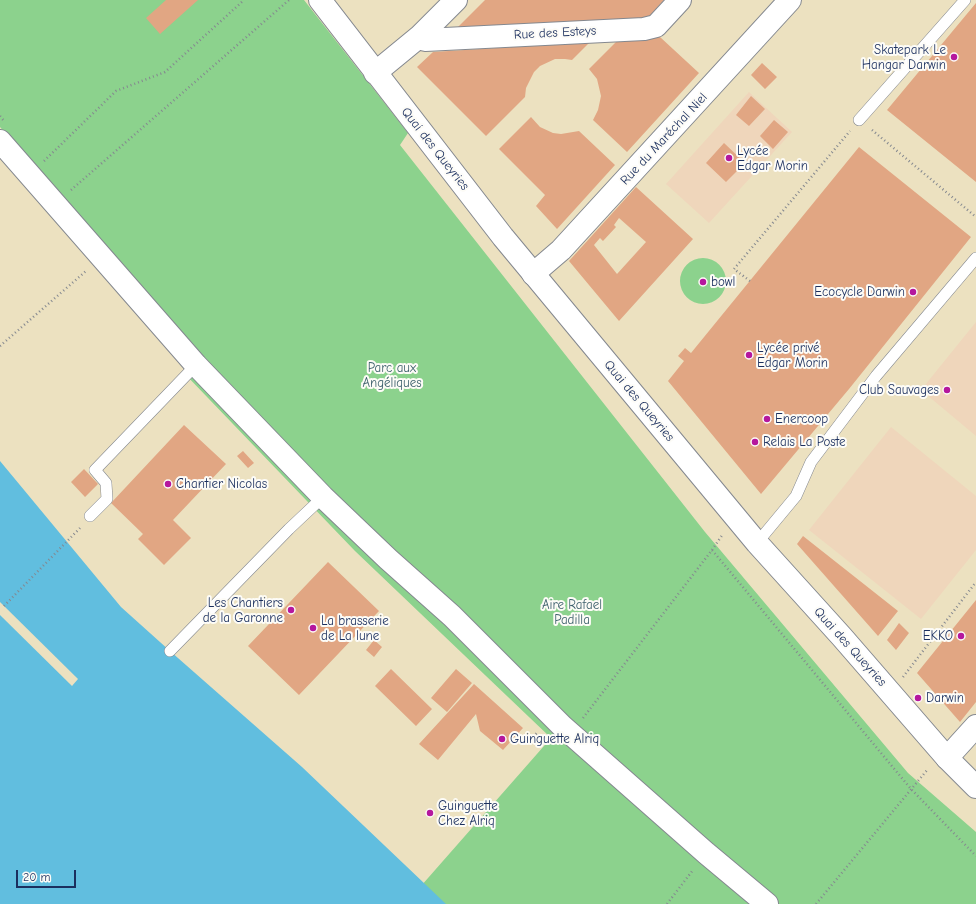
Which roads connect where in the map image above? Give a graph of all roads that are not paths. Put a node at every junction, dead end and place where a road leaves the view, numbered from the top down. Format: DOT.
graph roads {
  1 [pos="320,0"];
  2 [pos="456,0"];
  3 [pos="680,0"];
  4 [pos="790,0"];
  5 [pos="965,0"];
  6 [pos="420,36"];
  7 [pos="375,73"];
  8 [pos="860,120"];
  9 [pos="0,141"];
  10 [pos="976,258"];
  11 [pos="533,274"];
  12 [pos="196,365"];
  13 [pos="323,497"];
  14 [pos="90,516"];
  15 [pos="757,544"];
  16 [pos="170,651"];
  17 [pos="976,726"];
  18 [pos="948,758"];
  19 [pos="976,787"];
  20 [pos="767,904"];
  1 -- 7 [label="street, Quai des Queyries"];
  2 -- 6 [label="street"];
  3 -- 6 [label="street, Rue des Esteys"];
  4 -- 11 [label="street, Rue du Maréchal Niel"];
  5 -- 8 [label="lane"];
  6 -- 7 [label="street"];
  7 -- 11 [label="street, Quai des Queyries"];
  9 -- 12 [label="street"];
  10 -- 15 [label="lane"];
  11 -- 15 [label="street, Quai des Queyries"];
  12 -- 13 [label="street"];
  12 -- 14 [label="lane"];
  13 -- 16 [label="lane"];
  13 -- 20 [label="street"];
  15 -- 18 [label="street, Quai des Queyries"];
  17 -- 18 [label="street"];
  18 -- 19 [label="street, Quai des Queyries"];
}
